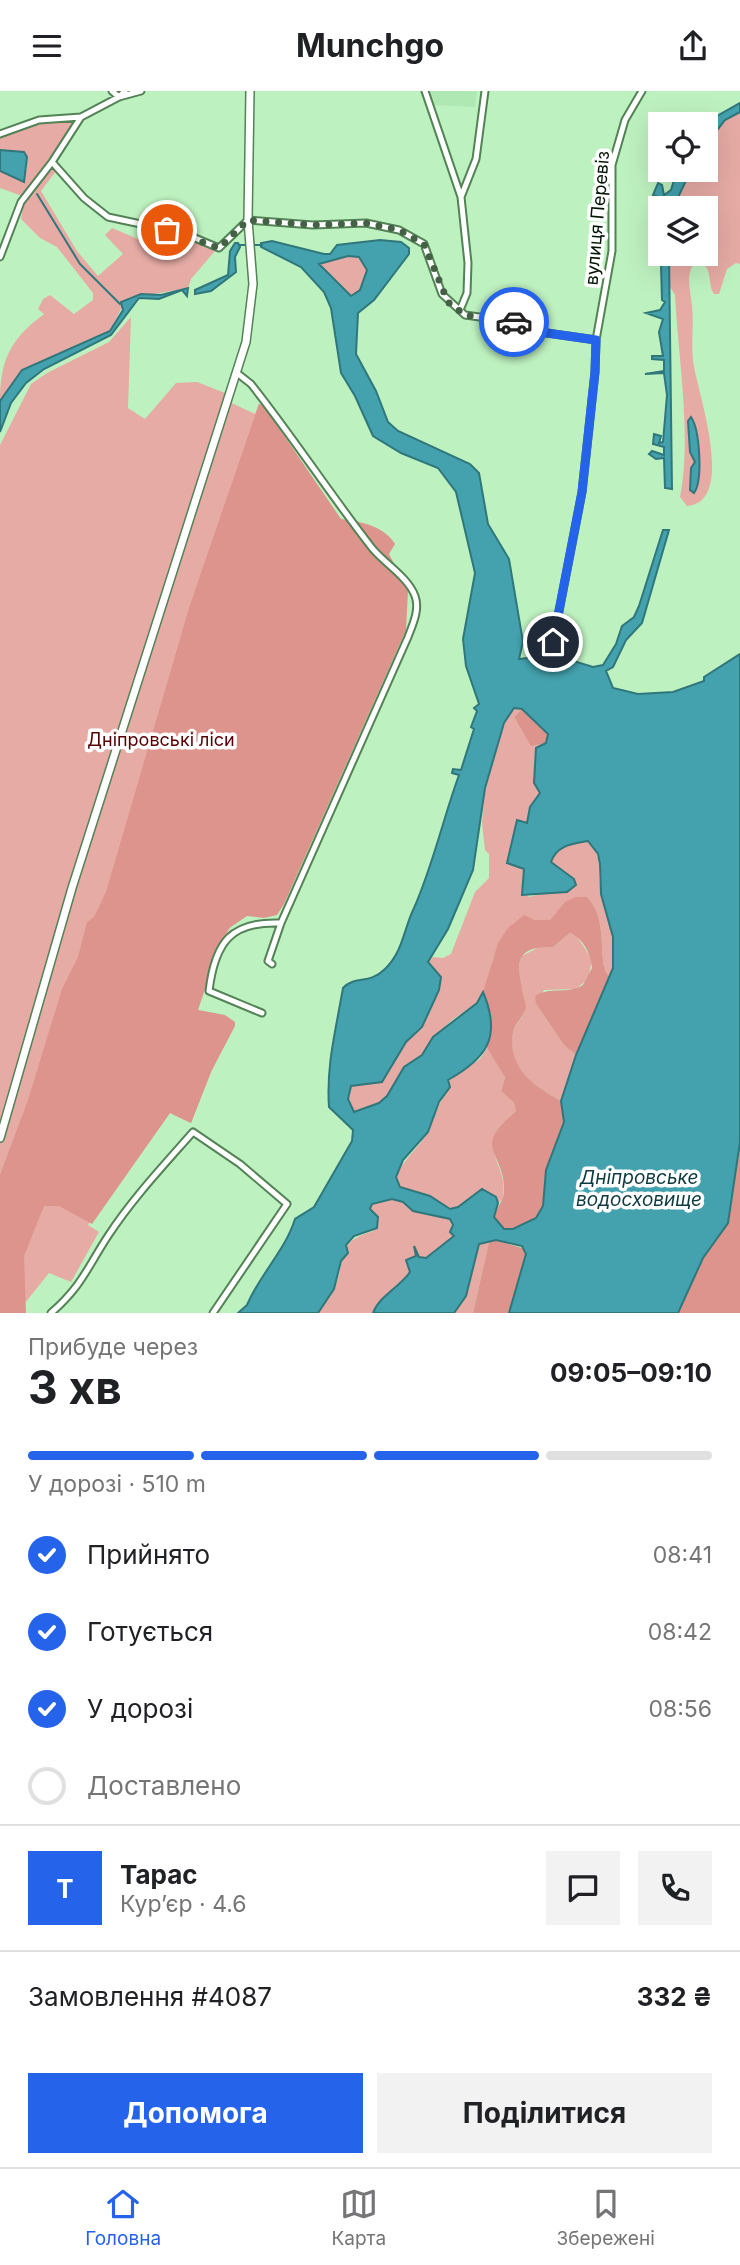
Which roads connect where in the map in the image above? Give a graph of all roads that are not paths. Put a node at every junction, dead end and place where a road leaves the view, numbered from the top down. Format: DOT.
graph roads {
  1 [pos="112,91"];
  2 [pos="125,91"];
  3 [pos="141,91"];
  4 [pos="250,91"];
  5 [pos="425,91"];
  6 [pos="485,91"];
  7 [pos="642,91"];
  8 [pos="118,97"];
  9 [pos="81,117"];
  10 [pos="0,134"];
  11 [pos="52,162"];
  12 [pos="461,197"];
  13 [pos="248,220"];
  14 [pos="0,257"];
  15 [pos="460,310"];
  16 [pos="596,340"];
  17 [pos="237,373"];
  18 [pos="553,642"];
  19 [pos="281,923"];
  20 [pos="272,964"];
  21 [pos="262,1013"];
  22 [pos="0,1138"];
  23 [pos="51,1313"];
  24 [pos="212,1313"];
  1 -- 8 [label="street"];
  2 -- 8 [label="street"];
  3 -- 8 [label="street"];
  4 -- 13 [label="main road"];
  5 -- 12 [label="street"];
  6 -- 12 [label="street"];
  7 -- 16 [label="street, вулиця Перевіз"];
  8 -- 9 [label="street"];
  9 -- 10 [label="street"];
  9 -- 11 [label="street"];
  11 -- 13 [label="street"];
  11 -- 14 [label="street"];
  12 -- 15 [label="street"];
  13 -- 15 [label="street"];
  13 -- 17 [label="main road"];
  15 -- 16 [label="street"];
  16 -- 18 [label="street, вулиця Перевіз"];
  17 -- 19 [label="street"];
  17 -- 22 [label="main road"];
  19 -- 20 [label="street"];
  19 -- 21 [label="street"];
  23 -- 24 [label="street"];
}
